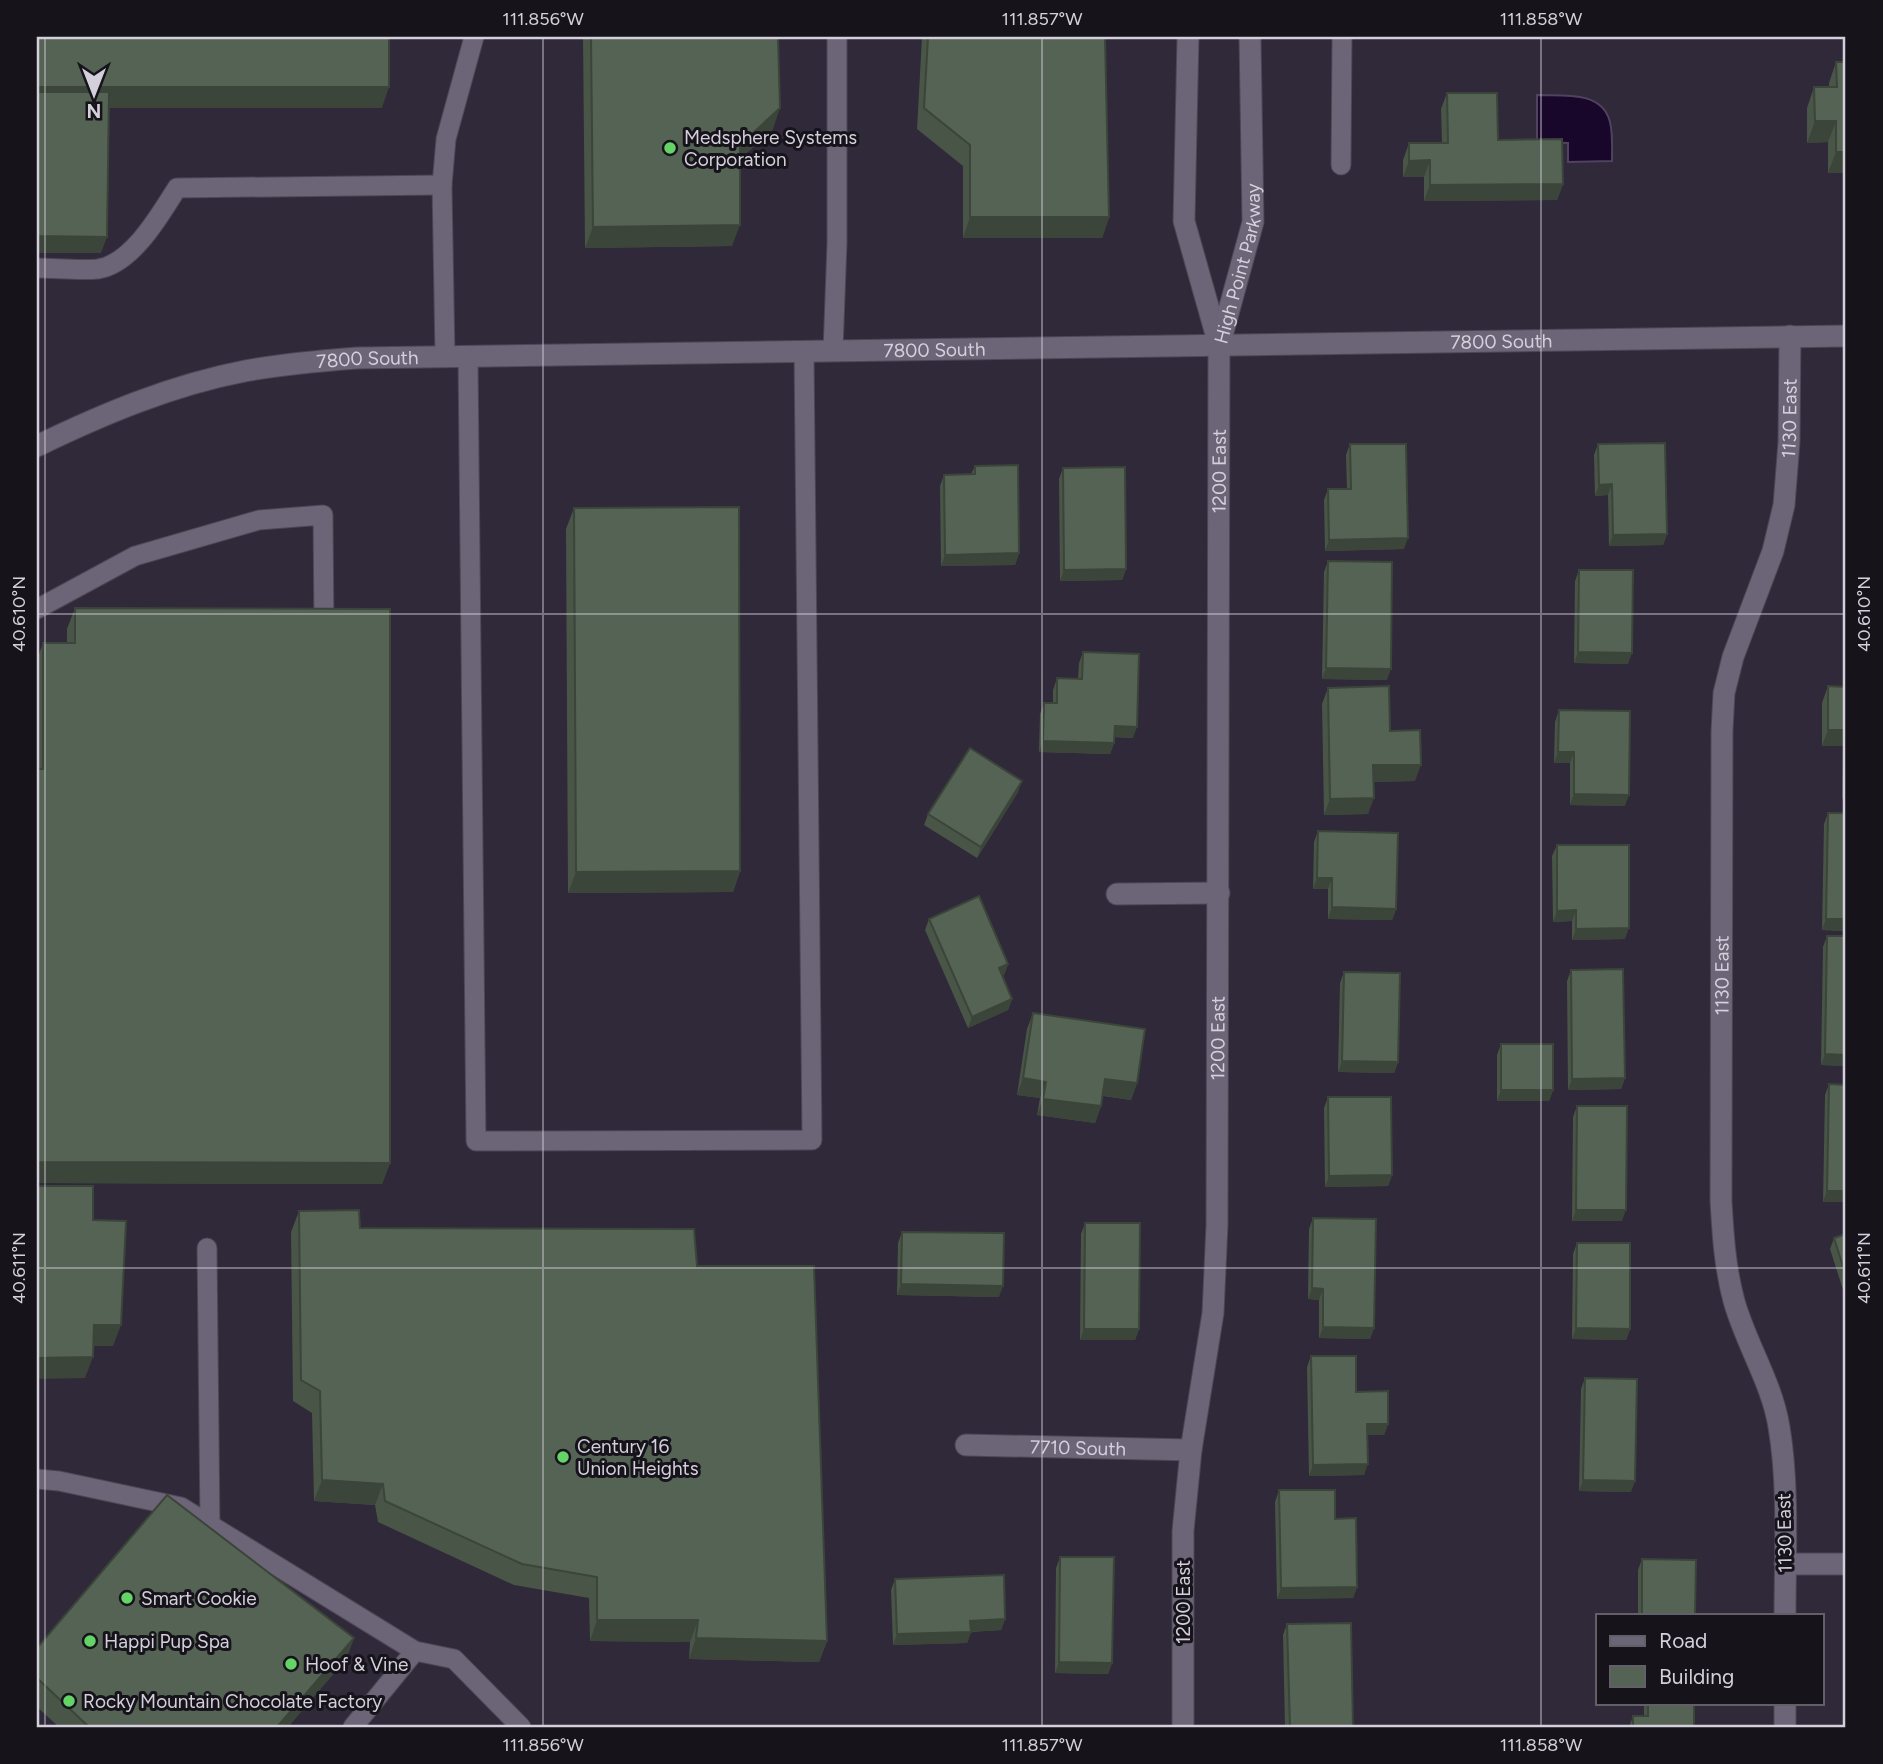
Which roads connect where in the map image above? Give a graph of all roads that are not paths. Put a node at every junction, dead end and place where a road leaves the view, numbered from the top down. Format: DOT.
graph roads {
  1 [pos="474,37"];
  2 [pos="837,37"];
  3 [pos="1188,37"];
  4 [pos="1250,37"];
  5 [pos="1342,37"];
  6 [pos="1341,165"];
  7 [pos="442,185"];
  8 [pos="37,268"];
  9 [pos="1790,336"];
  10 [pos="1846,336"];
  11 [pos="1219,345"];
  12 [pos="803,351"];
  13 [pos="833,351"];
  14 [pos="445,356"];
  15 [pos="468,356"];
  16 [pos="37,446"];
  17 [pos="37,609"];
  18 [pos="324,630"];
  19 [pos="1219,893"];
  20 [pos="1117,894"];
  21 [pos="207,1248"];
  22 [pos="965,1445"];
  23 [pos="1191,1450"];
  24 [pos="37,1479"];
  25 [pos="210,1526"];
  26 [pos="1785,1564"];
  27 [pos="1846,1564"];
  28 [pos="1785,1614"];
  29 [pos="415,1651"];
  30 [pos="1785,1704"];
  31 [pos="353,1727"];
  32 [pos="521,1727"];
  33 [pos="1183,1727"];
  34 [pos="1785,1727"];
  1 -- 7 [label="lane"];
  2 -- 13 [label="lane"];
  3 -- 11 [label="street, High Point Parkway"];
  4 -- 11 [label="street, High Point Parkway"];
  5 -- 6 [label="lane"];
  7 -- 8 [label="lane"];
  7 -- 14 [label="lane"];
  9 -- 10 [label="street, 7800 South"];
  9 -- 11 [label="street, 7800 South"];
  9 -- 26 [label="street, 1130 East"];
  11 -- 13 [label="street, 7800 South"];
  11 -- 19 [label="street, 1200 East"];
  12 -- 13 [label="street, 7800 South"];
  12 -- 15 [label="street, 7800 South"];
  12 -- 15 [label="lane"];
  14 -- 15 [label="street, 7800 South"];
  14 -- 16 [label="street, 7800 South"];
  17 -- 18 [label="lane"];
  19 -- 20 [label="street"];
  19 -- 23 [label="street, 1200 East"];
  21 -- 25 [label="lane"];
  22 -- 23 [label="street, 7710 South"];
  23 -- 33 [label="street, 1200 East"];
  24 -- 25 [label="lane"];
  25 -- 29 [label="lane"];
  26 -- 27 [label="street"];
  26 -- 28 [label="street, 1130 East"];
  29 -- 31 [label="lane"];
  29 -- 32 [label="lane"];
  30 -- 34 [label="street"];
}
